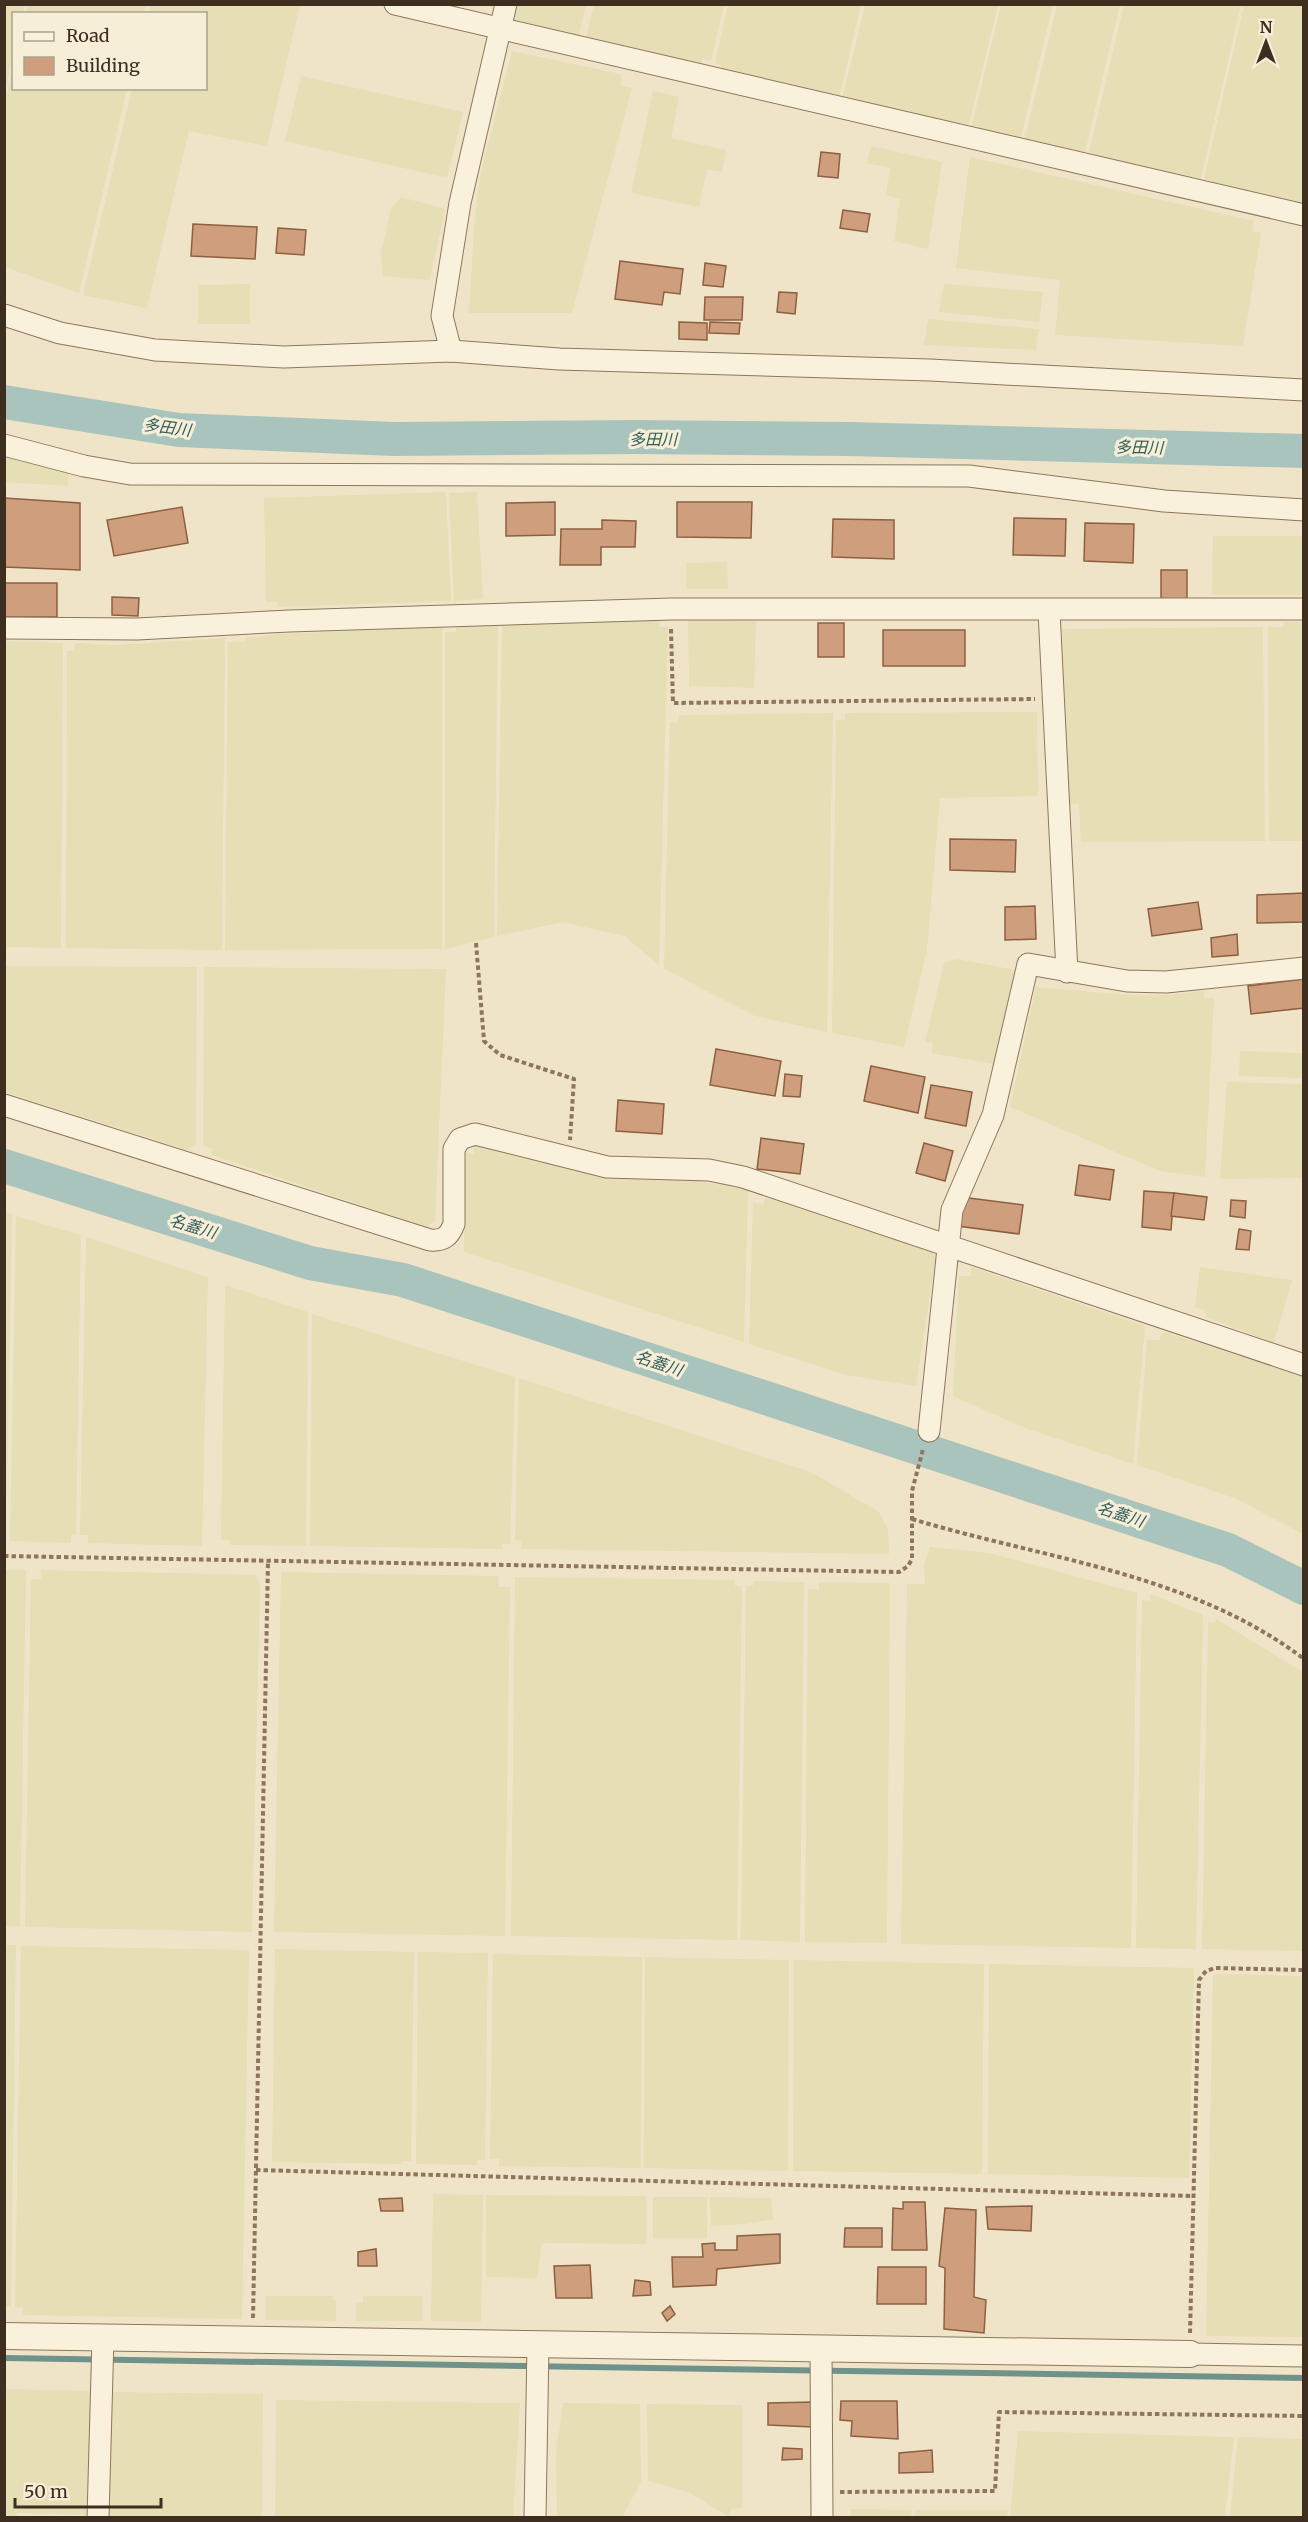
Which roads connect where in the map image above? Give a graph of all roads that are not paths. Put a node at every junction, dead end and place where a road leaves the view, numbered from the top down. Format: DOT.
graph roads {
  1 [pos="395,4"];
  2 [pos="506,4"];
  3 [pos="501,29"];
  4 [pos="1304,215"];
  5 [pos="4,315"];
  6 [pos="451,351"];
  7 [pos="1304,390"];
  8 [pos="4,446"];
  9 [pos="1304,510"];
  10 [pos="1304,609"];
  11 [pos="1049,611"];
  12 [pos="4,628"];
  13 [pos="1304,968"];
  14 [pos="1067,972"];
  15 [pos="4,1105"];
  16 [pos="950,1245"];
  17 [pos="1304,1365"];
  18 [pos="929,1431"];
  19 [pos="4,2336"];
  20 [pos="103,2344"];
  21 [pos="538,2351"];
  22 [pos="1190,2354"];
  23 [pos="821,2355"];
  24 [pos="1304,2356"];
  25 [pos="98,2517"];
  26 [pos="535,2517"];
  27 [pos="822,2517"];
  1 -- 3 [label="street"];
  2 -- 3 [label="street"];
  3 -- 4 [label="street"];
  3 -- 6 [label="street"];
  5 -- 6 [label="street"];
  6 -- 7 [label="street"];
  8 -- 9 [label="street"];
  10 -- 11 [label="street"];
  11 -- 12 [label="street"];
  11 -- 14 [label="street"];
  13 -- 14 [label="street"];
  14 -- 16 [label="street"];
  15 -- 16 [label="street"];
  16 -- 17 [label="street"];
  16 -- 18 [label="street"];
  19 -- 20 [label="street"];
  20 -- 21 [label="street"];
  20 -- 25 [label="street"];
  21 -- 23 [label="street"];
  21 -- 26 [label="street"];
  22 -- 23 [label="street"];
  22 -- 24 [label="street"];
  23 -- 27 [label="street"];
}
